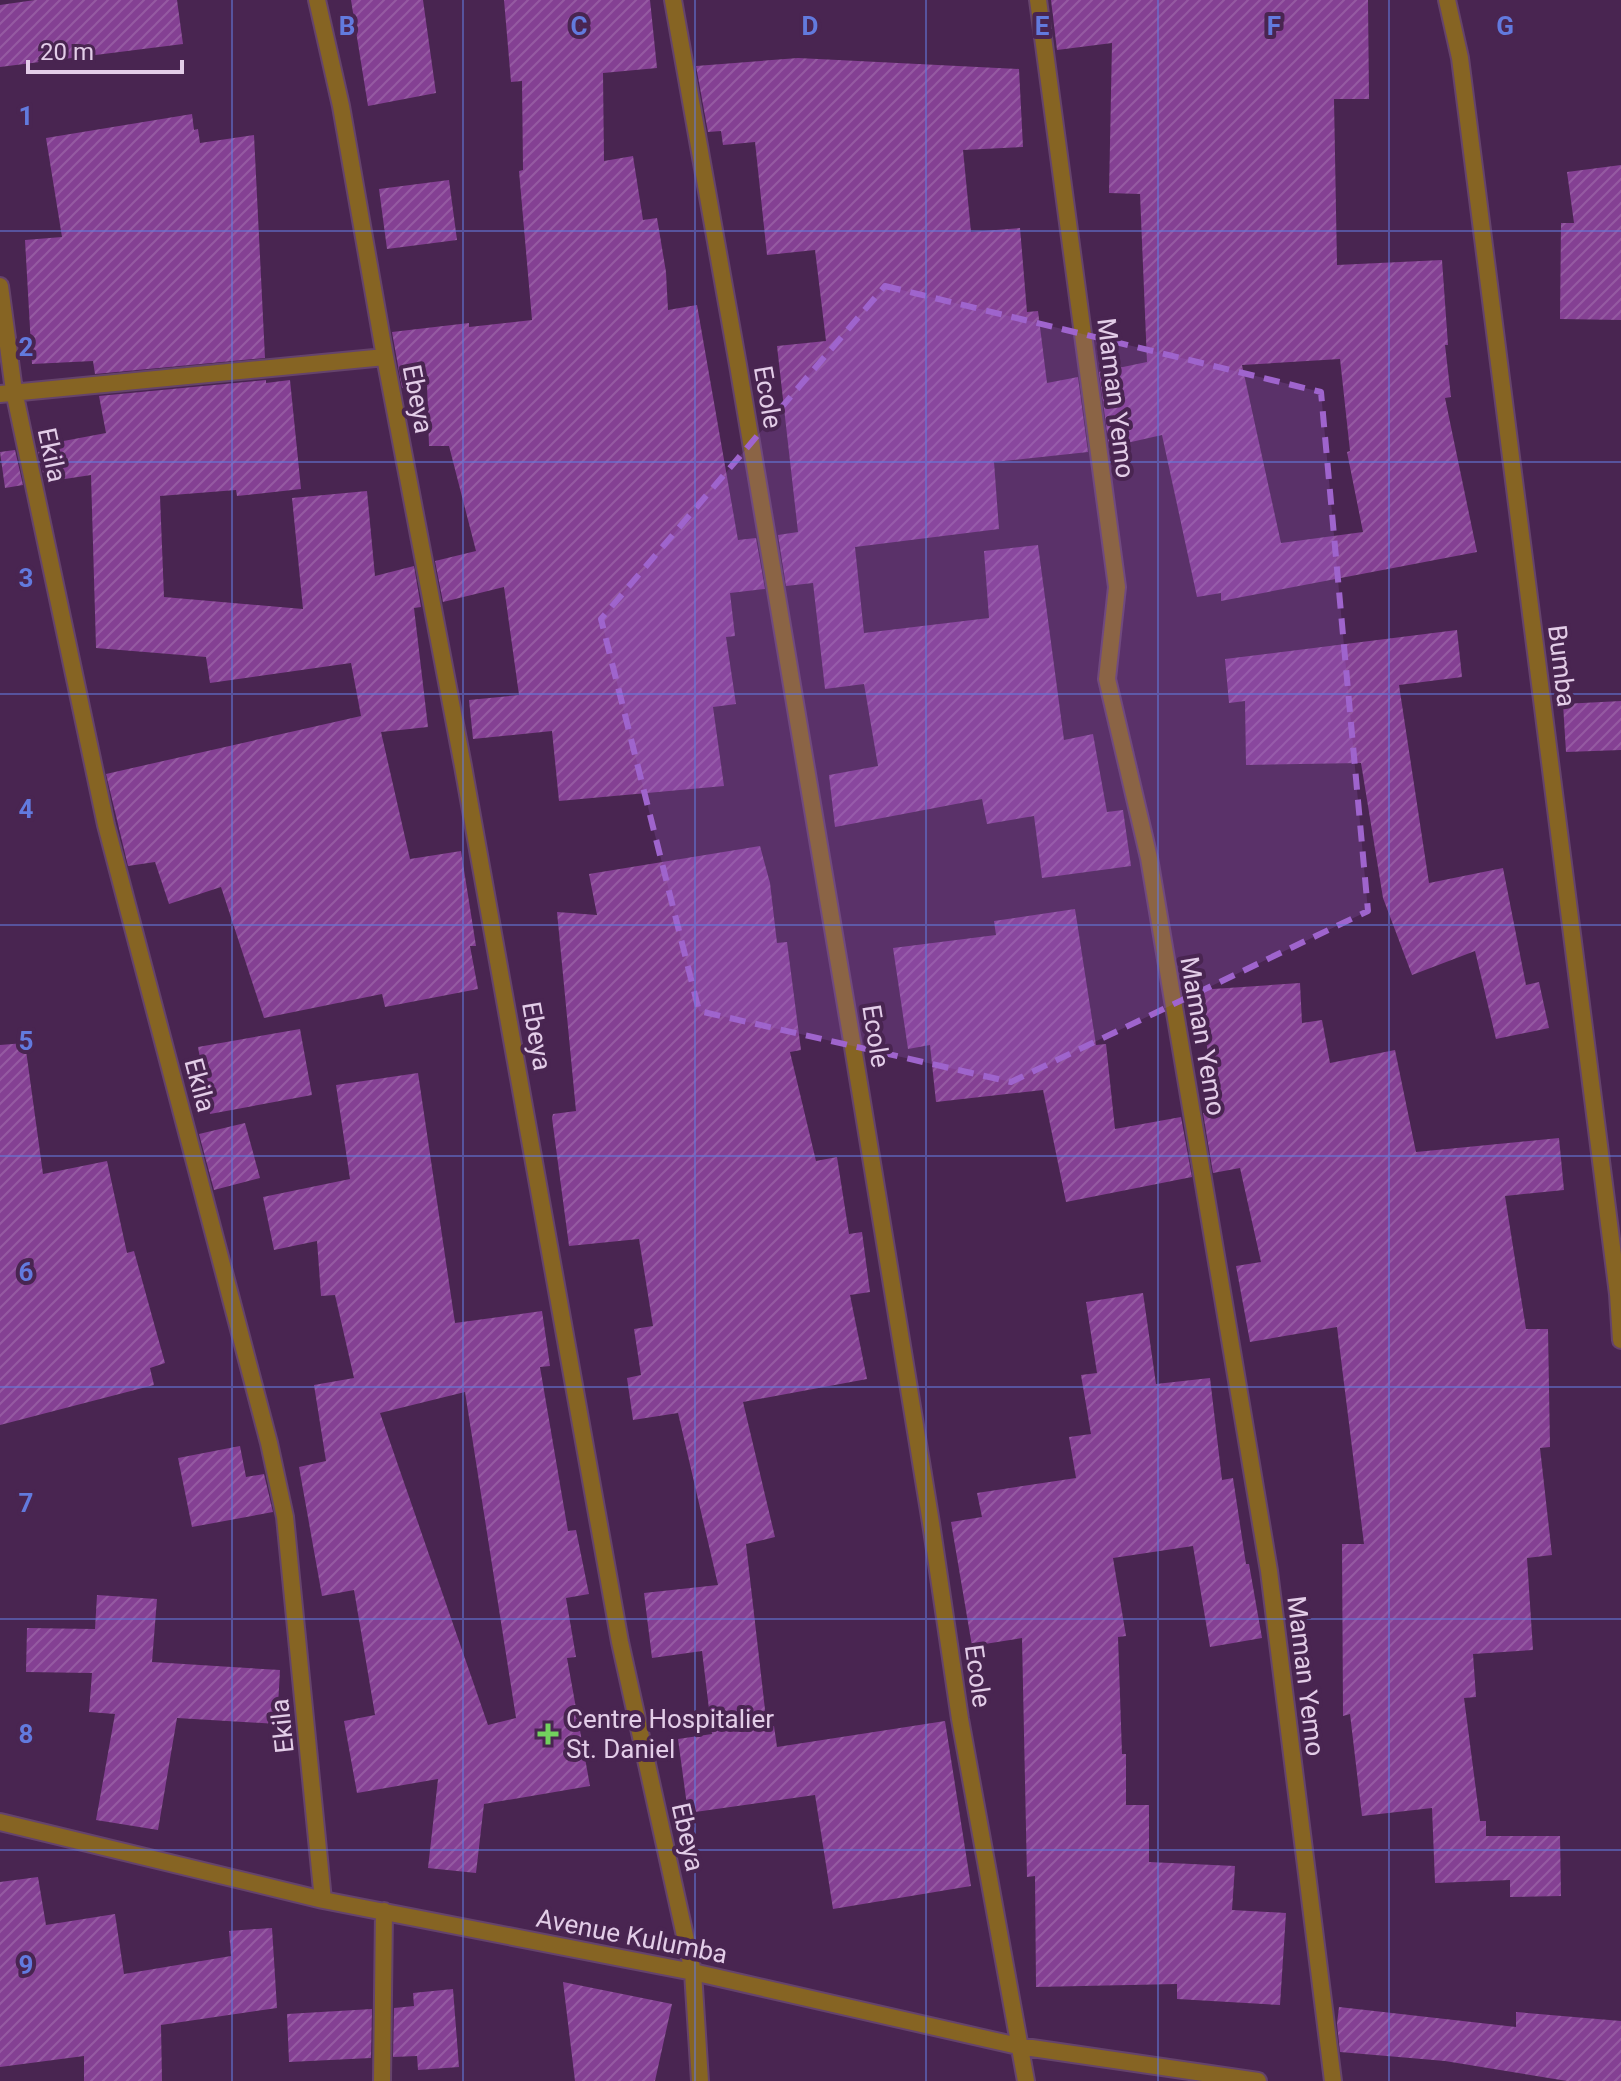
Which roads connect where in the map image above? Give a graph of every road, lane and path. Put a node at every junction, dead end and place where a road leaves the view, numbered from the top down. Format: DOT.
graph roads {
  1 [pos="317,0"];
  2 [pos="673,0"];
  3 [pos="1038,0"];
  4 [pos="1447,0"];
  5 [pos="0,286"];
  6 [pos="385,357"];
  7 [pos="7,393"];
  8 [pos="1621,1340"];
  9 [pos="0,1822"];
  10 [pos="323,1900"];
  11 [pos="384,1911"];
  12 [pos="693,1972"];
  13 [pos="1018,2046"];
  14 [pos="382,2081"];
  15 [pos="700,2081"];
  16 [pos="1026,2081"];
  17 [pos="1258,2081"];
  18 [pos="1333,2081"];
  1 -- 6 [label="street, Ebeya"];
  2 -- 13 [label="street, Ecole"];
  3 -- 18 [label="street, Maman Yemo"];
  4 -- 8 [label="street, Bumba"];
  5 -- 7 [label="street, Ekila"];
  6 -- 7 [label="street"];
  6 -- 12 [label="street, Ebeya"];
  7 -- 10 [label="street, Ekila"];
  9 -- 10 [label="street, Avenue Kulumba"];
  10 -- 11 [label="street, Avenue Kulumba"];
  11 -- 12 [label="street, Avenue Kulumba"];
  11 -- 14 [label="street"];
  12 -- 13 [label="street, Avenue Kulumba"];
  12 -- 15 [label="street, Ebeya"];
  13 -- 16 [label="street, Ecole"];
  13 -- 17 [label="street, Avenue Kulumba"];
}
